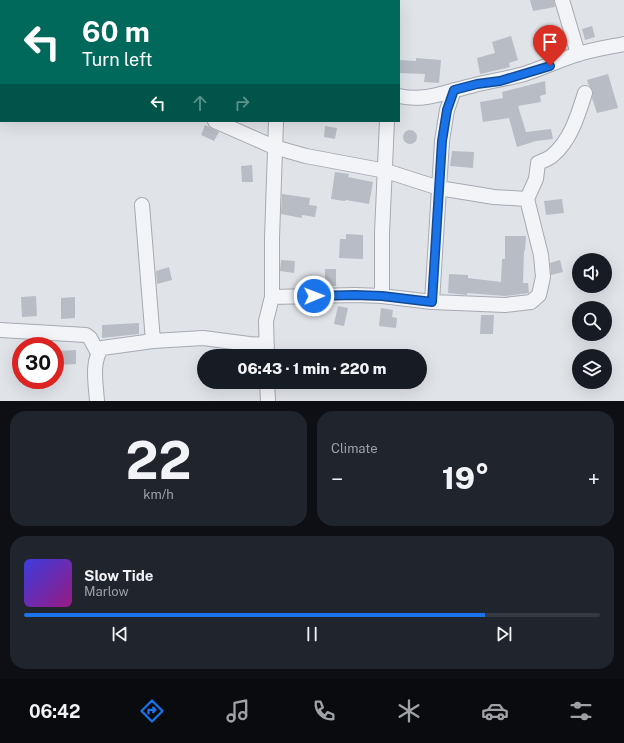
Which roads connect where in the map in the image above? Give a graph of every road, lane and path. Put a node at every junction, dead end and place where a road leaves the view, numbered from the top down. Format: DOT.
graph roads {
  1 [pos="562,0"];
  2 [pos="624,44"];
  3 [pos="578,54"];
  4 [pos="454,90"];
  5 [pos="585,93"];
  6 [pos="400,96"];
  7 [pos="217,122"];
  8 [pos="276,122"];
  9 [pos="387,122"];
  10 [pos="274,147"];
  11 [pos="386,171"];
  12 [pos="439,188"];
  13 [pos="527,199"];
  14 [pos="142,205"];
  15 [pos="382,296"];
  16 [pos="272,297"];
  17 [pos="432,302"];
  18 [pos="0,330"];
  19 [pos="153,341"];
  20 [pos="264,349"];
  21 [pos="267,349"];
  22 [pos="98,353"];
  23 [pos="267,389"];
  24 [pos="96,401"];
  25 [pos="268,401"];
  1 -- 3 [label="street"];
  2 -- 3 [label="street"];
  3 -- 4 [label="street"];
  4 -- 6 [label="street"];
  4 -- 12 [label="street"];
  5 -- 13 [label="street"];
  7 -- 10 [label="street"];
  8 -- 10 [label="street"];
  9 -- 11 [label="street"];
  10 -- 11 [label="street"];
  10 -- 16 [label="street"];
  11 -- 12 [label="street"];
  11 -- 15 [label="street"];
  12 -- 13 [label="street"];
  12 -- 17 [label="street"];
  13 -- 17 [label="street"];
  14 -- 19 [label="street"];
  15 -- 16 [label="street"];
  15 -- 17 [label="street"];
  16 -- 21 [label="street"];
  18 -- 22 [label="street"];
  19 -- 20 [label="street"];
  19 -- 22 [label="street"];
  22 -- 24 [label="street"];
  23 -- 25 [label="street"];
}
